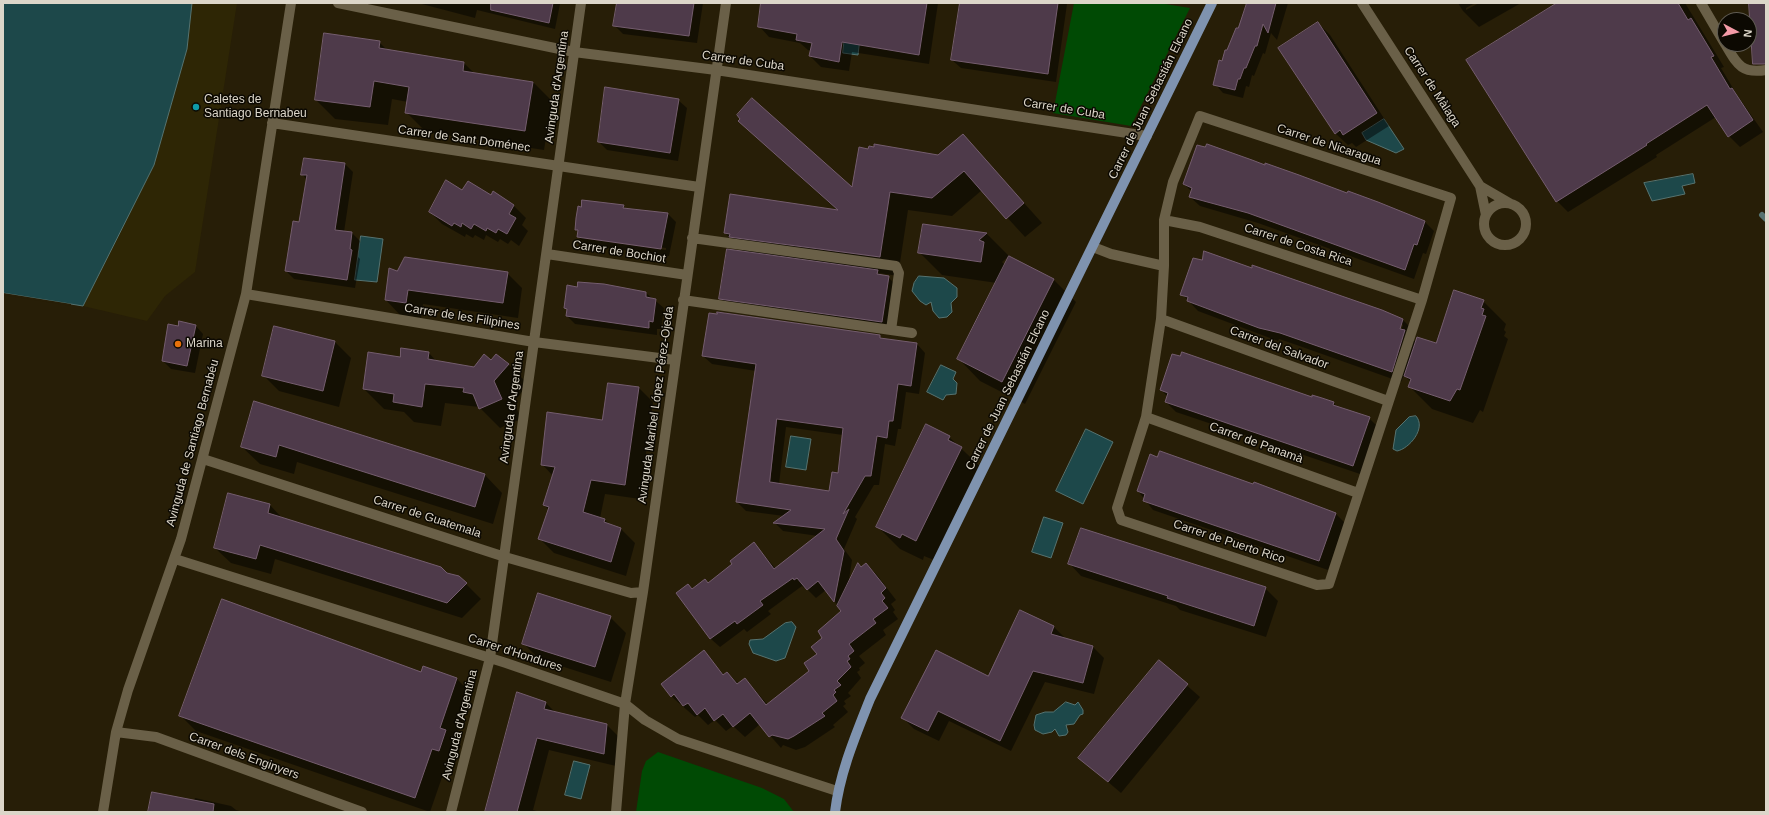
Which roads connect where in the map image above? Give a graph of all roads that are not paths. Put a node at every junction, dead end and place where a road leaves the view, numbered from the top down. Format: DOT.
graph roads {
  1 [pos="291,3"];
  2 [pos="338,3"];
  3 [pos="581,3"];
  4 [pos="726,3"];
  5 [pos="1212,3"];
  6 [pos="1362,3"];
  7 [pos="1701,3"];
  8 [pos="1717,30"];
  9 [pos="574,52"];
  10 [pos="1730,52"];
  11 [pos="716,70"];
  12 [pos="1766,70"];
  13 [pos="272,123"];
  14 [pos="1147,136"];
  15 [pos="559,166"];
  16 [pos="1480,186"];
  17 [pos="699,187"];
  18 [pos="1511,204"];
  19 [pos="1486,215"];
  20 [pos="1164,220"];
  21 [pos="692,238"];
  22 [pos="1093,246"];
  23 [pos="547,254"];
  24 [pos="1164,266"];
  25 [pos="687,275"];
  26 [pos="246,294"];
  27 [pos="683,300"];
  28 [pos="1422,300"];
  29 [pos="1161,319"];
  30 [pos="891,330"];
  31 [pos="912,333"];
  32 [pos="534,342"];
  33 [pos="675,360"];
  34 [pos="1388,401"];
  35 [pos="1146,417"];
  36 [pos="203,459"];
  37 [pos="1358,493"];
  38 [pos="505,557"];
  39 [pos="175,559"];
  40 [pos="643,592"];
  41 [pos="490,658"];
  42 [pos="625,704"];
  43 [pos="116,732"];
  44 [pos="838,792"];
  45 [pos="103,812"];
  46 [pos="362,812"];
  47 [pos="451,812"];
  48 [pos="616,812"];
  49 [pos="835,812"];
  1 -- 13 [label="street, Avinguda de Santiago Bernabéu"];
  2 -- 9 [label="street, Carrer de Cuba"];
  3 -- 9 [label="street, Avinguda d'Argentina"];
  4 -- 11 [label="street, Avinguda Maribel López Pérez-Ojeda"];
  5 -- 14 [label="main road, Carrer de Juan Sebastián Elcano"];
  6 -- 16 [label="street, Carrer de Màlaga"];
  7 -- 8 [label="street"];
  9 -- 11 [label="street, Carrer de Cuba"];
  9 -- 15 [label="street, Avinguda d'Argentina"];
  10 -- 12 [label="street"];
  11 -- 14 [label="street, Carrer de Cuba"];
  11 -- 17 [label="street, Avinguda Maribel López Pérez-Ojeda"];
  13 -- 15 [label="street, Carrer de Sant Doménec"];
  13 -- 26 [label="street, Avinguda de Santiago Bernabéu"];
  14 -- 22 [label="main road, Carrer de Juan Sebastián Elcano"];
  15 -- 17 [label="street, Carrer de Sant Doménec"];
  15 -- 23 [label="street, Avinguda d'Argentina"];
  16 -- 18 [label="street, Carrer de Màlaga"];
  16 -- 19 [label="street, Carrer de Màlaga"];
  17 -- 21 [label="street, Avinguda Maribel López Pérez-Ojeda"];
  18 -- 19 [label="street"];
  18 -- 19 [label="street"];
  20 -- 24 [label="street"];
  20 -- 28 [label="street, Carrer de Costa Rica"];
  20 -- 28 [label="street, Carrer de Nicaragua"];
  21 -- 25 [label="street, Avinguda Maribel López Pérez-Ojeda"];
  21 -- 30 [label="street"];
  22 -- 24 [label="street"];
  22 -- 44 [label="main road, Carrer de Juan Sebastián Elcano"];
  23 -- 25 [label="street, Carrer de Bochiot"];
  23 -- 32 [label="street, Avinguda d'Argentina"];
  24 -- 29 [label="street"];
  25 -- 27 [label="street, Avinguda Maribel López Pérez-Ojeda"];
  26 -- 32 [label="street, Carrer de les Filipines"];
  26 -- 36 [label="street, Avinguda de Santiago Bernabéu"];
  27 -- 30 [label="street"];
  27 -- 33 [label="street, Avinguda Maribel López Pérez-Ojeda"];
  28 -- 34 [label="street"];
  29 -- 34 [label="street, Carrer del Salvador"];
  29 -- 35 [label="street"];
  30 -- 31 [label="street"];
  32 -- 33 [label="street, Carrer de les Filipines"];
  32 -- 38 [label="street, Avinguda d'Argentina"];
  33 -- 40 [label="street, Avinguda Maribel López Pérez-Ojeda"];
  34 -- 37 [label="street"];
  35 -- 37 [label="street, Carrer de Panamà"];
  35 -- 37 [label="street, Carrer de Puerto Rico"];
  36 -- 38 [label="street, Carrer de Guatemala"];
  36 -- 39 [label="street, Avinguda de Santiago Bernabéu"];
  38 -- 40 [label="street, Carrer de Guatemala"];
  38 -- 41 [label="street, Avinguda d'Argentina"];
  39 -- 41 [label="street, Carrer d'Hondures"];
  39 -- 43 [label="street, Avinguda de Santiago Bernabéu"];
  40 -- 42 [label="street, Avinguda Maribel López Pérez-Ojeda"];
  41 -- 42 [label="street, Carrer d'Hondures"];
  41 -- 47 [label="street, Avinguda d'Argentina"];
  42 -- 44 [label="street, Carrer d'Hondures"];
  42 -- 48 [label="street, Avinguda Maribel López Pérez-Ojeda"];
  43 -- 45 [label="street, Avinguda de Santiago Bernabéu"];
  43 -- 46 [label="street, Carrer dels Enginyers"];
  44 -- 49 [label="main road, Carrer de Juan Sebastián Elcano"];
}
